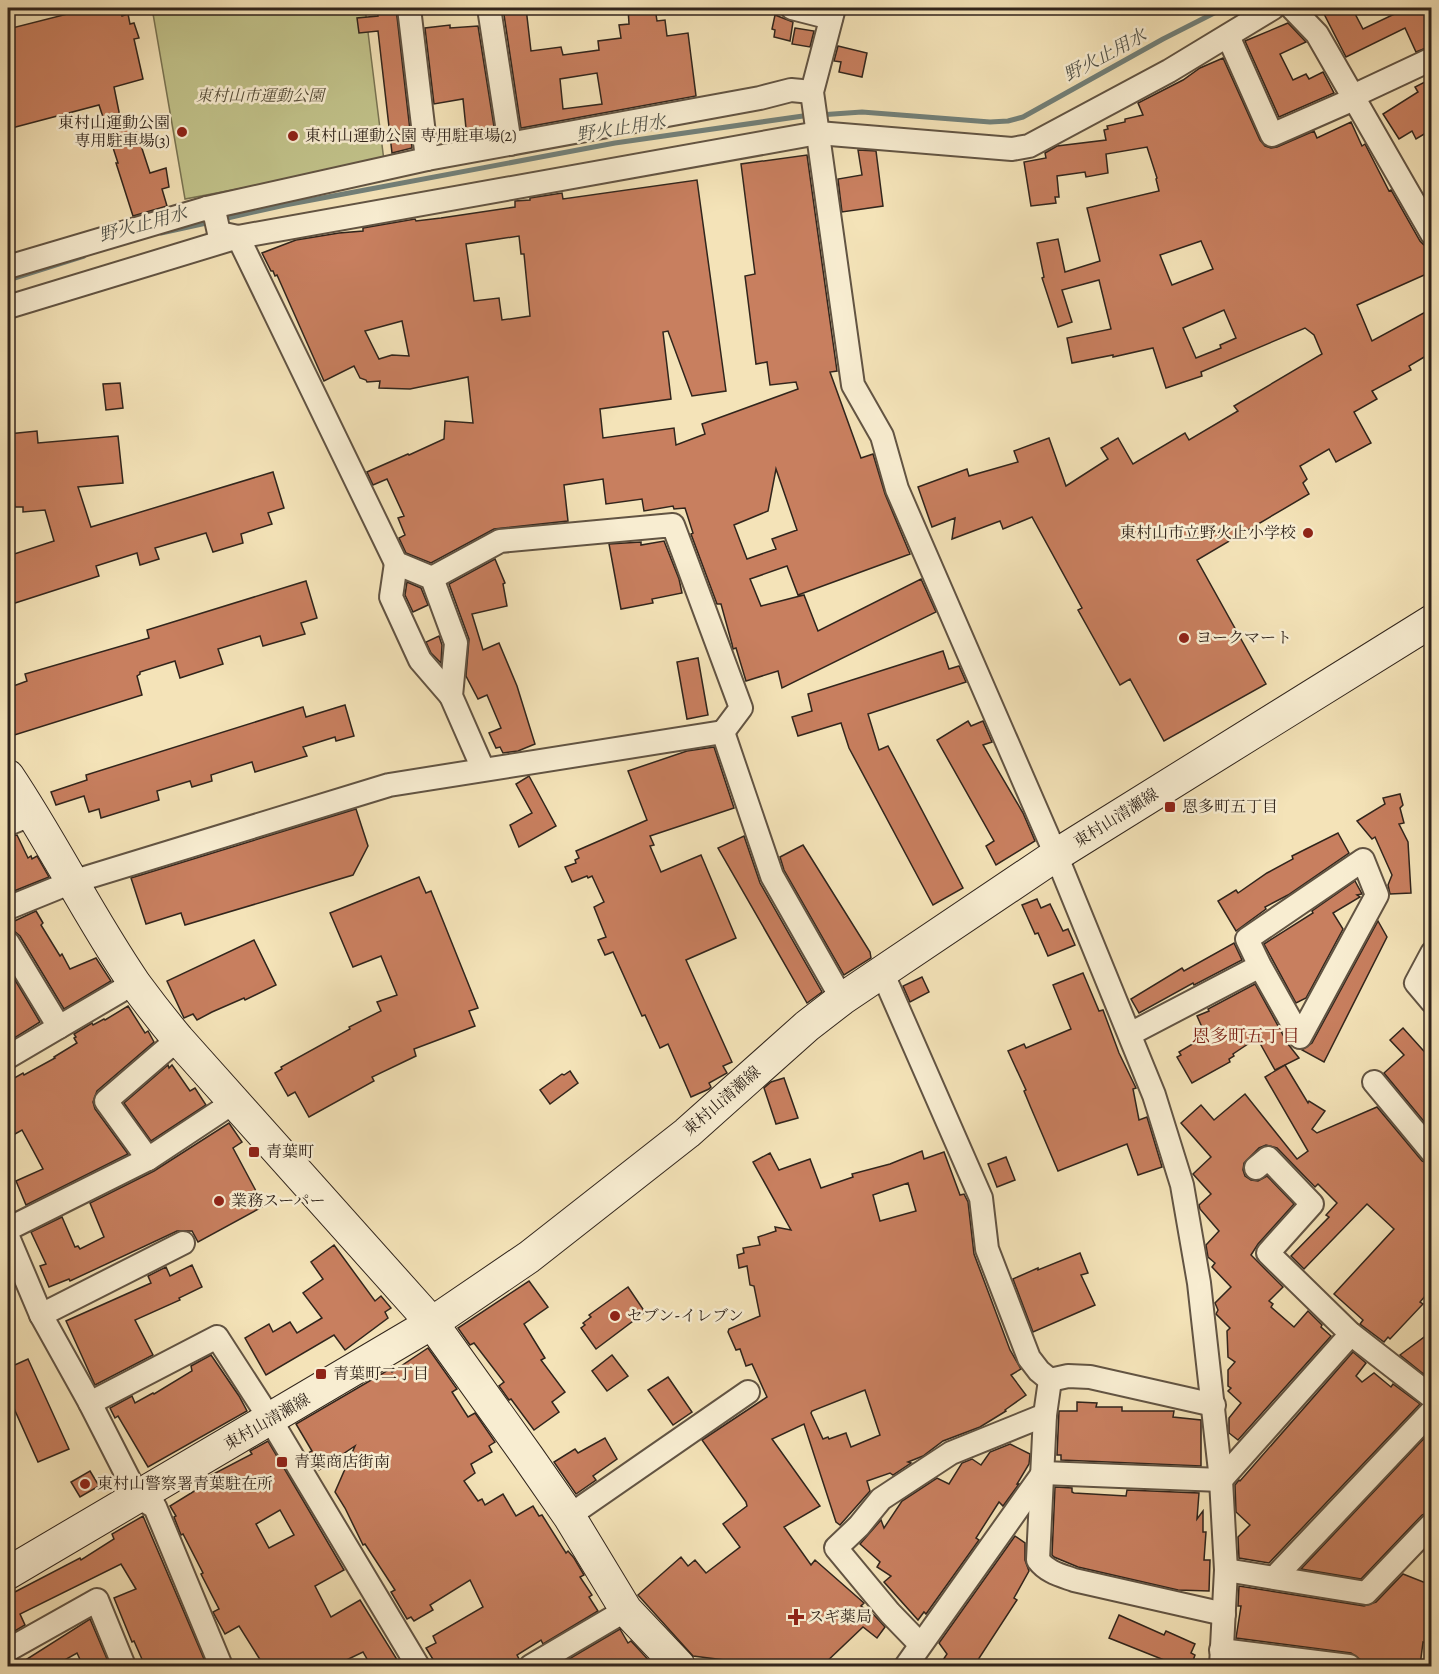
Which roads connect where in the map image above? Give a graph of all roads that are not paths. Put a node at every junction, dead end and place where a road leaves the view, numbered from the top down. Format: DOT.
graph roads {
  1 [pos="409,8"];
  2 [pos="489,8"];
  3 [pos="792,8"];
  4 [pos="1273,8"];
  5 [pos="1292,8"];
  6 [pos="832,13"];
  7 [pos="1228,36"];
  8 [pos="1431,59"];
  9 [pos="812,93"];
  10 [pos="1354,98"];
  11 [pos="818,128"];
  12 [pos="510,144"];
  13 [pos="427,159"];
  14 [pos="220,223"];
  15 [pos="1431,234"];
  16 [pos="8,267"];
  17 [pos="8,307"];
  18 [pos="396,563"];
  19 [pos="432,578"];
  20 [pos="1431,621"];
  21 [pos="451,696"];
  22 [pos="723,732"];
  23 [pos="483,769"];
  24 [pos="8,776"];
  25 [pos="20,819"];
  26 [pos="1056,855"];
  27 [pos="72,882"];
  28 [pos="8,908"];
  29 [pos="8,943"];
  30 [pos="1431,953"];
  31 [pos="1260,966"];
  32 [pos="882,972"];
  33 [pos="134,983"];
  34 [pos="842,999"];
  35 [pos="1431,1002"];
  36 [pos="59,1027"];
  37 [pos="1130,1034"];
  38 [pos="178,1039"];
  39 [pos="8,1057"];
  40 [pos="1374,1082"];
  41 [pos="234,1102"];
  42 [pos="1431,1152"];
  43 [pos="148,1159"];
  44 [pos="1256,1168"];
  45 [pos="8,1229"];
  46 [pos="8,1237"];
  47 [pos="183,1243"];
  48 [pos="41,1315"];
  49 [pos="432,1323"];
  50 [pos="1351,1334"];
  51 [pos="1050,1380"];
  52 [pos="748,1392"];
  53 [pos="1431,1396"];
  54 [pos="90,1403"];
  55 [pos="1214,1405"];
  56 [pos="1431,1411"];
  57 [pos="1045,1415"];
  58 [pos="270,1419"];
  59 [pos="1043,1473"];
  60 [pos="1221,1480"];
  61 [pos="138,1497"];
  62 [pos="569,1516"];
  63 [pos="1431,1524"];
  64 [pos="1226,1569"];
  65 [pos="8,1573"];
  66 [pos="1275,1577"];
  67 [pos="626,1610"];
  68 [pos="1224,1614"];
  69 [pos="921,1644"];
  70 [pos="8,1650"];
  71 [pos="1221,1658"];
  72 [pos="124,1666"];
  73 [pos="221,1666"];
  74 [pos="418,1666"];
  75 [pos="531,1666"];
  76 [pos="679,1666"];
  77 [pos="906,1666"];
  78 [pos="1349,1666"];
  1 -- 13 [label="street"];
  2 -- 12 [label="street"];
  3 -- 6 [label="street"];
  4 -- 7 [label="street"];
  5 -- 10 [label="street"];
  6 -- 9 [label="street"];
  7 -- 10 [label="street"];
  7 -- 11 [label="street"];
  8 -- 10 [label="street"];
  9 -- 11 [label="street"];
  9 -- 12 [label="street"];
  10 -- 15 [label="street"];
  11 -- 14 [label="street"];
  11 -- 26 [label="street"];
  12 -- 13 [label="street"];
  13 -- 14 [label="street"];
  14 -- 16 [label="street"];
  14 -- 17 [label="street"];
  14 -- 18 [label="street"];
  18 -- 19 [label="street"];
  18 -- 21 [label="street"];
  19 -- 21 [label="street"];
  19 -- 22 [label="street"];
  20 -- 26 [label="main road, 東村山清瀬線"];
  21 -- 23 [label="street"];
  22 -- 23 [label="street"];
  22 -- 34 [label="street"];
  23 -- 27 [label="street"];
  24 -- 25 [label="main road"];
  25 -- 27 [label="main road"];
  26 -- 32 [label="main road, 東村山清瀬線"];
  26 -- 37 [label="street"];
  27 -- 28 [label="street"];
  27 -- 33 [label="main road"];
  29 -- 36 [label="street"];
  30 -- 35 [label="street"];
  31 -- 31 [label="street"];
  31 -- 37 [label="street"];
  32 -- 34 [label="main road, 東村山清瀬線"];
  32 -- 51 [label="street"];
  33 -- 36 [label="street"];
  33 -- 38 [label="main road"];
  34 -- 49 [label="main road, 東村山清瀬線"];
  36 -- 39 [label="street"];
  37 -- 55 [label="street"];
  38 -- 41 [label="main road"];
  38 -- 43 [label="street"];
  40 -- 42 [label="street"];
  41 -- 43 [label="street"];
  41 -- 49 [label="main road"];
  43 -- 45 [label="street"];
  44 -- 50 [label="street"];
  46 -- 48 [label="street"];
  47 -- 48 [label="street"];
  48 -- 54 [label="street"];
  49 -- 58 [label="main road, 東村山清瀬線"];
  49 -- 62 [label="main road"];
  50 -- 53 [label="street"];
  50 -- 60 [label="street"];
  51 -- 55 [label="street"];
  51 -- 57 [label="street"];
  52 -- 62 [label="street"];
  54 -- 58 [label="street"];
  54 -- 61 [label="street"];
  55 -- 60 [label="street"];
  56 -- 66 [label="street"];
  57 -- 59 [label="street"];
  57 -- 69 [label="street"];
  58 -- 61 [label="main road, 東村山清瀬線"];
  58 -- 74 [label="street"];
  59 -- 60 [label="street"];
  59 -- 68 [label="street"];
  59 -- 69 [label="street"];
  60 -- 64 [label="street"];
  61 -- 65 [label="main road, 東村山清瀬線"];
  61 -- 73 [label="street"];
  62 -- 67 [label="main road"];
  63 -- 66 [label="street"];
  64 -- 66 [label="street"];
  64 -- 68 [label="street"];
  67 -- 75 [label="street"];
  67 -- 76 [label="main road"];
  68 -- 71 [label="street"];
  69 -- 77 [label="street"];
  70 -- 72 [label="street"];
  71 -- 78 [label="street"];
}
